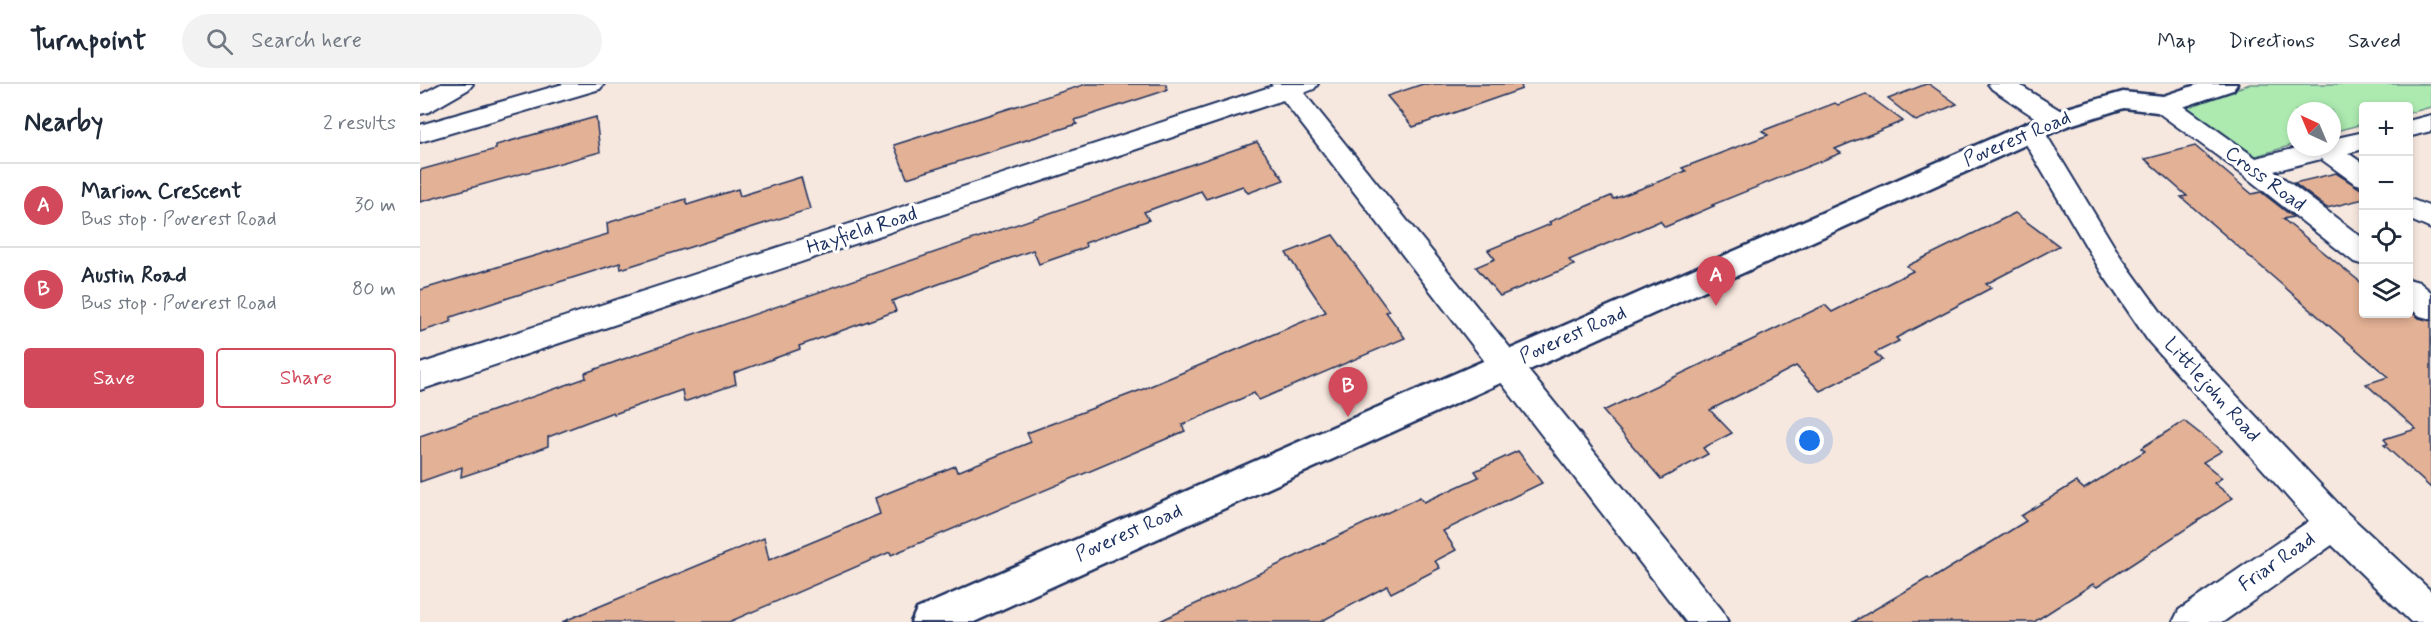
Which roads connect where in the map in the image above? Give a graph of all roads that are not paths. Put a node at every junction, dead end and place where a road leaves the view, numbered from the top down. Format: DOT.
graph roads {
  1 [pos="460,84"];
  2 [pos="591,84"];
  3 [pos="2001,84"];
  4 [pos="2224,84"];
  5 [pos="1292,86"];
  6 [pos="2164,105"];
  7 [pos="420,106"];
  8 [pos="2431,123"];
  9 [pos="2044,126"];
  10 [pos="2413,128"];
  11 [pos="420,134"];
  12 [pos="2359,141"];
  13 [pos="2341,146"];
  14 [pos="2301,156"];
  15 [pos="2334,156"];
  16 [pos="2252,168"];
  17 [pos="2359,173"];
  18 [pos="2413,209"];
  19 [pos="2431,219"];
  20 [pos="2359,251"];
  21 [pos="2413,293"];
  22 [pos="2431,308"];
  23 [pos="1505,366"];
  24 [pos="420,377"];
  25 [pos="2334,524"];
  26 [pos="2431,616"];
  27 [pos="931,622"];
  28 [pos="1709,622"];
  29 [pos="2192,622"];
  1 -- 7 [label="street"];
  2 -- 11 [label="street"];
  3 -- 9 [label="street"];
  4 -- 6 [label="street, Poverest Road"];
  5 -- 23 [label="street"];
  5 -- 24 [label="street, Hayfield Road"];
  6 -- 9 [label="street, Poverest Road"];
  6 -- 16 [label="street, Cross Road"];
  8 -- 10 [label="street"];
  9 -- 23 [label="street, Poverest Road"];
  9 -- 25 [label="street, Littlejohn Road"];
  12 -- 13 [label="street"];
  14 -- 16 [label="street"];
  15 -- 17 [label="street"];
  16 -- 20 [label="street, Cross Road"];
  18 -- 19 [label="street"];
  21 -- 22 [label="street"];
  23 -- 27 [label="street, Poverest Road"];
  23 -- 28 [label="street"];
  25 -- 26 [label="street, Littlejohn Road"];
  25 -- 29 [label="street, Friar Road"];
}
